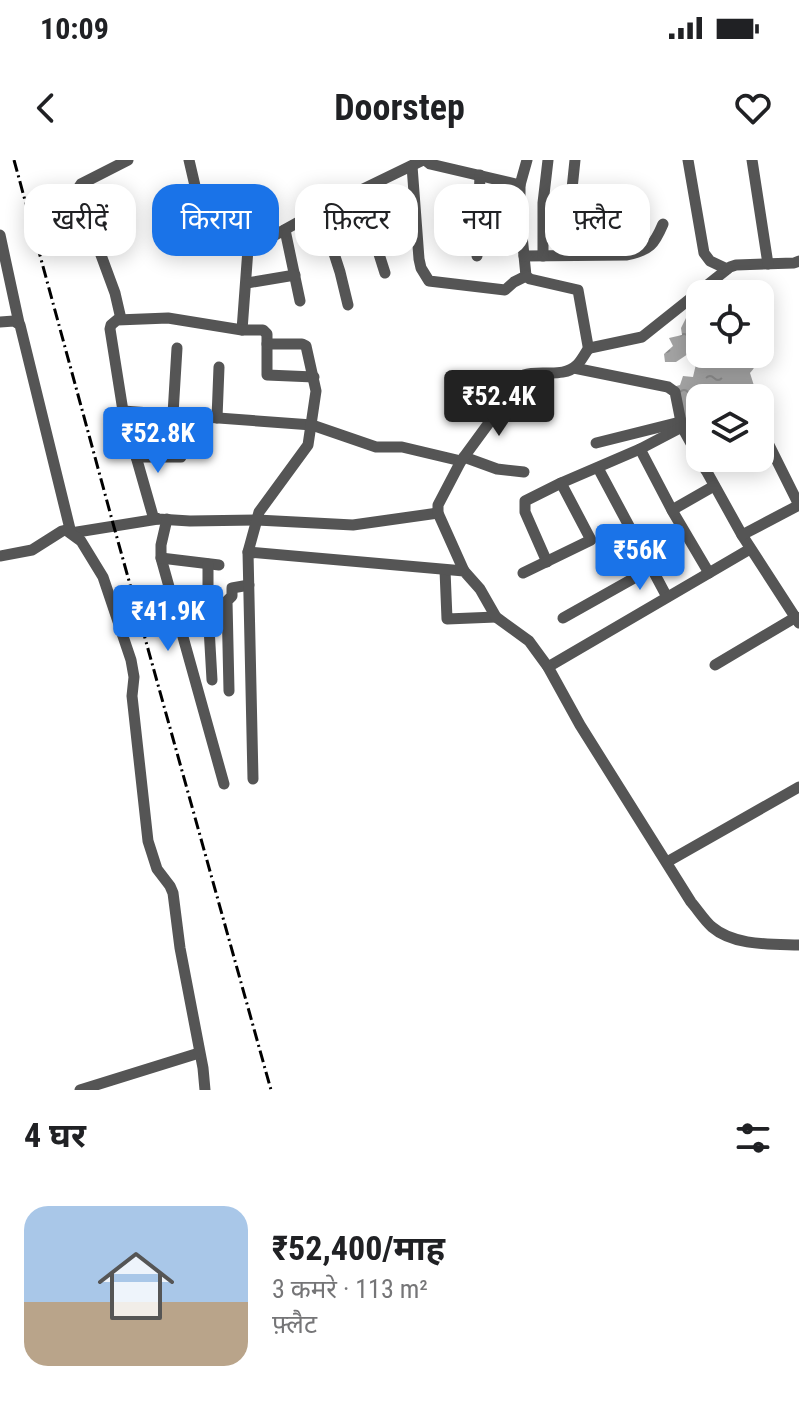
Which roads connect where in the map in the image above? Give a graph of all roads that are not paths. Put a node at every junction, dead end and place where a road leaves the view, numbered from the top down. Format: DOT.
graph roads {
  1 [pos="128,160"];
  2 [pos="189,160"];
  3 [pos="527,160"];
  4 [pos="548,160"];
  5 [pos="575,160"];
  6 [pos="688,160"];
  7 [pos="752,160"];
  8 [pos="420,162"];
  9 [pos="480,175"];
  10 [pos="195,184"];
  11 [pos="374,184"];
  12 [pos="480,184"];
  13 [pos="516,184"];
  14 [pos="520,184"];
  15 [pos="573,184"];
  16 [pos="295,224"];
  17 [pos="663,224"];
  18 [pos="285,230"];
  19 [pos="279,233"];
  20 [pos="0,235"];
  21 [pos="248,256"];
  22 [pos="335,256"];
  23 [pos="380,256"];
  24 [pos="524,256"];
  25 [pos="529,256"];
  26 [pos="543,256"];
  27 [pos="768,264"];
  28 [pos="798,264"];
  29 [pos="727,269"];
  30 [pos="385,273"];
  31 [pos="295,275"];
  32 [pos="526,276"];
  33 [pos="247,283"];
  34 [pos="300,301"];
  35 [pos="348,305"];
  36 [pos="121,319"];
  37 [pos="0,322"];
  38 [pos="19,323"];
  39 [pos="242,330"];
  40 [pos="267,344"];
  41 [pos="177,348"];
  42 [pos="589,348"];
  43 [pos="219,367"];
  44 [pos="574,368"];
  45 [pos="314,377"];
  46 [pos="452,380"];
  47 [pos="510,393"];
  48 [pos="123,411"];
  49 [pos="173,414"];
  50 [pos="217,418"];
  51 [pos="681,424"];
  52 [pos="312,425"];
  53 [pos="686,433"];
  54 [pos="596,443"];
  55 [pos="640,449"];
  56 [pos="136,457"];
  57 [pos="181,457"];
  58 [pos="774,458"];
  59 [pos="462,459"];
  60 [pos="598,468"];
  61 [pos="524,472"];
  62 [pos="707,472"];
  63 [pos="561,483"];
  64 [pos="714,486"];
  65 [pos="799,505"];
  66 [pos="672,510"];
  67 [pos="438,513"];
  68 [pos="162,519"];
  69 [pos="257,520"];
  70 [pos="71,533"];
  71 [pos="742,535"];
  72 [pos="750,549"];
  73 [pos="248,552"];
  74 [pos="0,556"];
  75 [pos="161,558"];
  76 [pos="547,562"];
  77 [pos="652,568"];
  78 [pos="445,570"];
  79 [pos="464,571"];
  80 [pos="523,573"];
  81 [pos="709,573"];
  82 [pos="249,585"];
  83 [pos="667,597"];
  84 [pos="496,617"];
  85 [pos="563,618"];
  86 [pos="797,620"];
  87 [pos="715,665"];
  88 [pos="548,667"];
  89 [pos="212,680"];
  90 [pos="229,691"];
  91 [pos="253,779"];
  92 [pos="224,784"];
  93 [pos="799,787"];
  94 [pos="667,862"];
  95 [pos="799,945"];
  96 [pos="199,1053"];
  97 [pos="80,1090"];
  98 [pos="205,1090"];
  1 -- 36 [label="street"];
  2 -- 10 [label="street"];
  3 -- 14 [label="street"];
  4 -- 26 [label="street"];
  5 -- 15 [label="street"];
  6 -- 29 [label="street"];
  7 -- 27 [label="street"];
  8 -- 9 [label="street"];
  8 -- 11 [label="street"];
  8 -- 32 [label="street"];
  9 -- 12 [label="street"];
  9 -- 13 [label="street"];
  16 -- 18 [label="street"];
  17 -- 26 [label="street"];
  18 -- 19 [label="street"];
  18 -- 31 [label="street"];
  20 -- 38 [label="street"];
  21 -- 33 [label="street"];
  22 -- 35 [label="street"];
  23 -- 30 [label="street"];
  24 -- 32 [label="street"];
  25 -- 26 [label="street"];
  27 -- 28 [label="street"];
  27 -- 29 [label="street"];
  29 -- 42 [label="street"];
  31 -- 33 [label="street"];
  31 -- 34 [label="street"];
  32 -- 42 [label="street"];
  33 -- 39 [label="street"];
  36 -- 39 [label="street"];
  36 -- 48 [label="street"];
  37 -- 38 [label="street"];
  38 -- 70 [label="street"];
  39 -- 40 [label="street"];
  40 -- 45 [label="street"];
  40 -- 45 [label="street"];
  41 -- 49 [label="street"];
  42 -- 44 [label="street"];
  43 -- 50 [label="street"];
  44 -- 47 [label="street"];
  44 -- 51 [label="street"];
  45 -- 52 [label="street"];
  46 -- 47 [label="street"];
  47 -- 59 [label="street"];
  48 -- 49 [label="street"];
  48 -- 56 [label="street"];
  49 -- 50 [label="street"];
  50 -- 52 [label="street"];
  51 -- 53 [label="street"];
  51 -- 54 [label="street"];
  51 -- 55 [label="street"];
  52 -- 59 [label="street"];
  52 -- 69 [label="street"];
  55 -- 60 [label="street"];
  55 -- 66 [label="street"];
  56 -- 57 [label="street"];
  56 -- 68 [label="street"];
  58 -- 65 [label="street"];
  59 -- 61 [label="street"];
  59 -- 67 [label="street"];
  60 -- 63 [label="street"];
  60 -- 77 [label="street"];
  62 -- 64 [label="street"];
  63 -- 76 [label="street"];
  63 -- 76 [label="street"];
  64 -- 66 [label="street"];
  64 -- 71 [label="street"];
  65 -- 71 [label="street"];
  66 -- 81 [label="street"];
  67 -- 69 [label="street"];
  67 -- 79 [label="street"];
  68 -- 69 [label="street"];
  68 -- 70 [label="street"];
  68 -- 75 [label="street"];
  69 -- 73 [label="street"];
  70 -- 74 [label="street"];
  70 -- 96 [label="street"];
  71 -- 72 [label="street"];
  72 -- 81 [label="street"];
  72 -- 86 [label="street"];
  73 -- 78 [label="street"];
  73 -- 82 [label="street"];
  75 -- 89 [label="street"];
  75 -- 92 [label="street"];
  76 -- 80 [label="street"];
  77 -- 83 [label="street"];
  77 -- 85 [label="street"];
  78 -- 79 [label="street"];
  78 -- 84 [label="street"];
  79 -- 84 [label="street"];
  81 -- 83 [label="street"];
  82 -- 90 [label="street"];
  82 -- 91 [label="street"];
  83 -- 88 [label="street"];
  84 -- 88 [label="street"];
  86 -- 87 [label="street"];
  88 -- 94 [label="street"];
  93 -- 94 [label="street"];
  94 -- 95 [label="street"];
  96 -- 97 [label="street"];
  96 -- 98 [label="street"];
}
